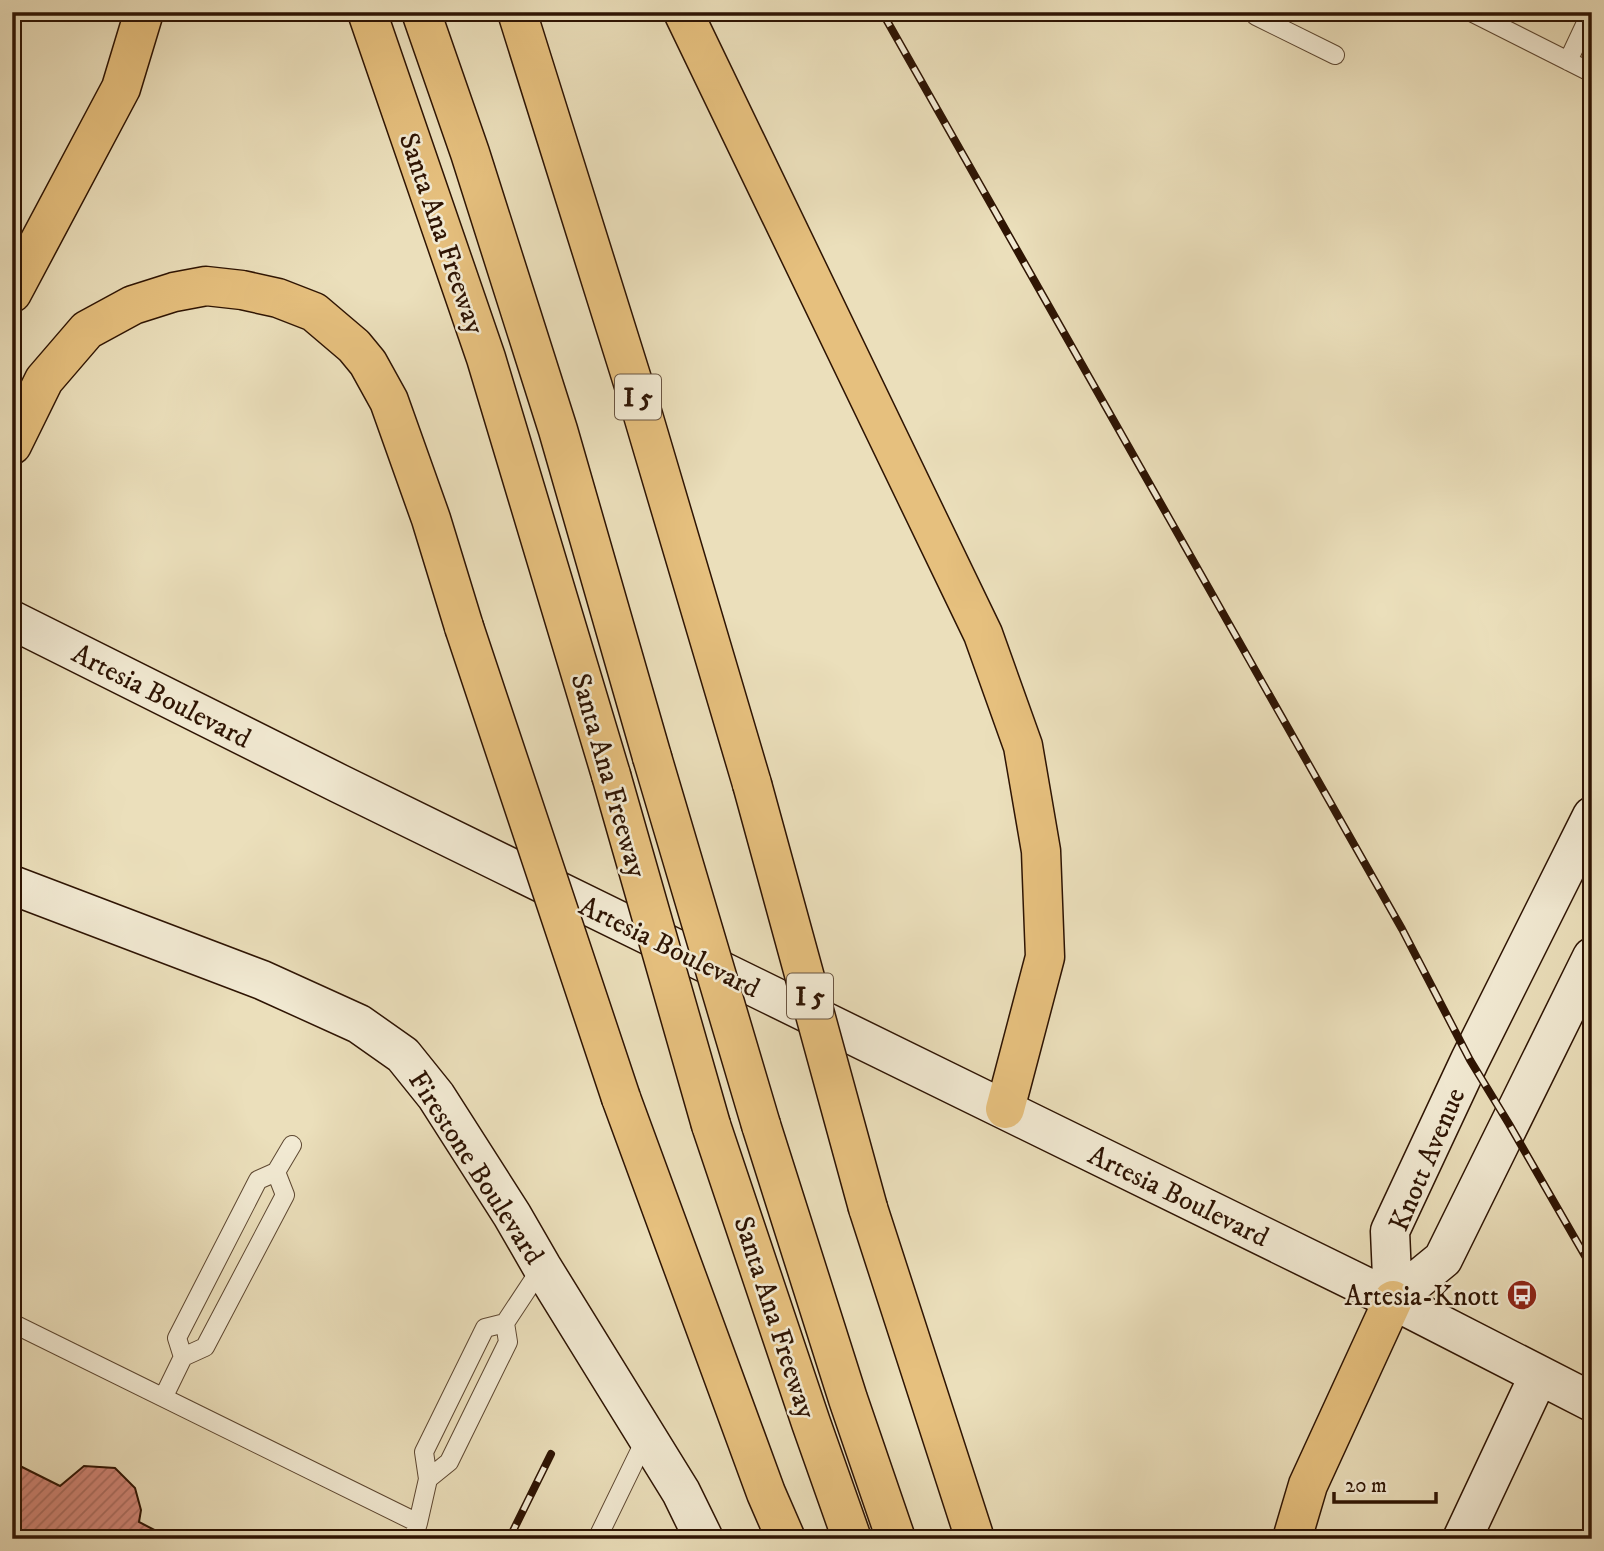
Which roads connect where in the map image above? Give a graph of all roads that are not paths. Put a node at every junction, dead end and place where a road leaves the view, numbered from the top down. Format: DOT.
graph roads {
  1 [pos="144,12"];
  2 [pos="367,12"];
  3 [pos="421,12"];
  4 [pos="517,12"];
  5 [pos="683,12"];
  6 [pos="1471,12"];
  7 [pos="1591,12"];
  8 [pos="1256,16"];
  9 [pos="1335,55"];
  10 [pos="1568,61"];
  11 [pos="1592,73"];
  12 [pos="12,293"];
  13 [pos="12,445"];
  14 [pos="12,620"];
  15 [pos="1592,816"];
  16 [pos="12,885"];
  17 [pos="1592,957"];
  18 [pos="1005,1109"];
  19 [pos="292,1145"];
  20 [pos="276,1172"];
  21 [pos="542,1267"];
  22 [pos="1393,1300"];
  23 [pos="12,1323"];
  24 [pos="505,1323"];
  25 [pos="183,1357"];
  26 [pos="1539,1375"];
  27 [pos="164,1396"];
  28 [pos="1592,1402"];
  29 [pos="647,1436"];
  30 [pos="428,1479"];
  31 [pos="415,1531"];
  32 [pos="597,1539"];
  33 [pos="704,1539"];
  34 [pos="786,1539"];
  35 [pos="852,1539"];
  36 [pos="896,1539"];
  37 [pos="975,1539"];
  38 [pos="1293,1539"];
  39 [pos="1462,1539"];
  1 -- 12 [label="highway"];
  2 -- 35 [label="highway, Santa Ana Freeway, bridge"];
  3 -- 36 [label="highway, bridge"];
  4 -- 37 [label="highway, I 5, bridge"];
  5 -- 18 [label="highway"];
  6 -- 10 [label="lane"];
  7 -- 10 [label="lane"];
  8 -- 9 [label="lane"];
  10 -- 11 [label="lane"];
  13 -- 34 [label="highway, bridge"];
  14 -- 18 [label="main road, Artesia Boulevard"];
  15 -- 22 [label="main road, Knott Avenue"];
  16 -- 21 [label="main road, Firestone Boulevard"];
  17 -- 22 [label="main road, Knott Avenue"];
  18 -- 22 [label="main road, Artesia Boulevard"];
  19 -- 20 [label="lane"];
  20 -- 25 [label="lane"];
  20 -- 25 [label="lane"];
  21 -- 24 [label="lane"];
  21 -- 29 [label="main road, Firestone Boulevard"];
  22 -- 26 [label="main road, Artesia Boulevard"];
  22 -- 38 [label="highway"];
  23 -- 27 [label="lane"];
  24 -- 30 [label="lane"];
  24 -- 30 [label="lane"];
  25 -- 27 [label="lane"];
  26 -- 28 [label="main road, Artesia Boulevard"];
  26 -- 39 [label="main road"];
  27 -- 31 [label="lane"];
  29 -- 32 [label="lane"];
  29 -- 33 [label="main road, Firestone Boulevard"];
  30 -- 31 [label="lane"];
}
